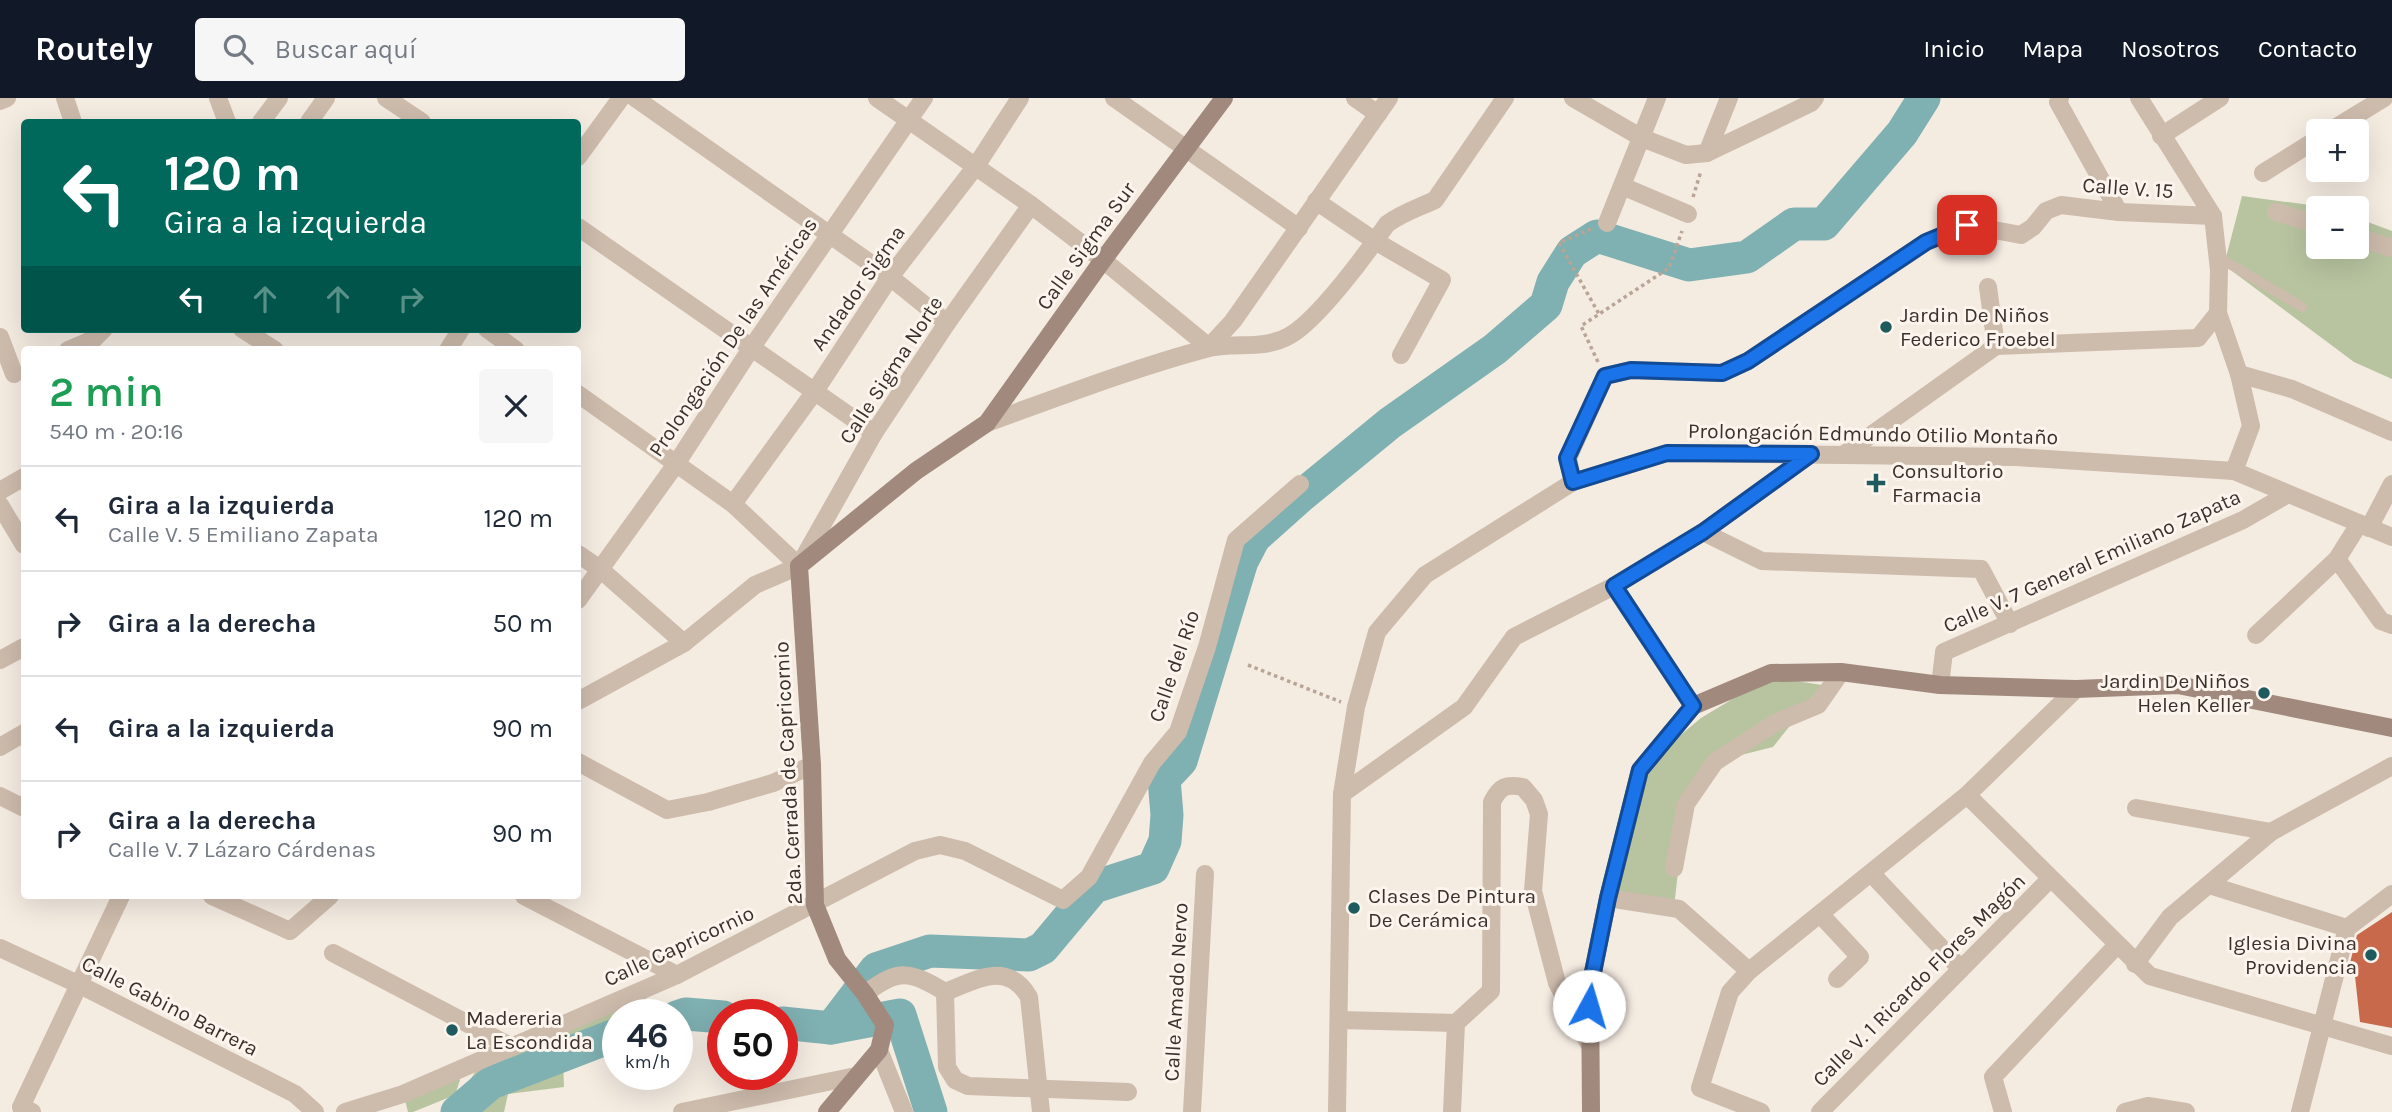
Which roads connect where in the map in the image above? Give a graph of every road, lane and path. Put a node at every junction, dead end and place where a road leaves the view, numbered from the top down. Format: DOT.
graph roads {
  1 [pos="7,98"];
  2 [pos="65,98"];
  3 [pos="219,98"];
  4 [pos="279,98"];
  5 [pos="326,98"];
  6 [pos="386,98"];
  7 [pos="621,98"];
  8 [pos="635,98"];
  9 [pos="877,98"];
  10 [pos="924,98"];
  11 [pos="1020,98"];
  12 [pos="1114,98"];
  13 [pos="1224,98"];
  14 [pos="1355,98"];
  15 [pos="1389,98"];
  16 [pos="1505,98"];
  17 [pos="1573,98"];
  18 [pos="1657,98"];
  19 [pos="1730,98"];
  20 [pos="2060,98"];
  21 [pos="2139,98"];
  22 [pos="2220,98"];
  23 [pos="2384,98"];
  24 [pos="1813,100"];
  25 [pos="0,101"];
  26 [pos="1378,114"];
  27 [pos="72,119"];
  28 [pos="226,119"];
  29 [pos="263,119"];
  30 [pos="311,119"];
  31 [pos="418,119"];
  32 [pos="2350,119"];
  33 [pos="908,121"];
  34 [pos="2161,136"];
  35 [pos="1642,138"];
  36 [pos="2306,146"];
  37 [pos="1186,149"];
  38 [pos="581,153"];
  39 [pos="1707,153"];
  40 [pos="976,166"];
  41 [pos="2263,173"];
  42 [pos="1622,186"];
  43 [pos="1316,201"];
  44 [pos="1031,205"];
  45 [pos="2119,212"];
  46 [pos="2276,212"];
  47 [pos="1688,214"];
  48 [pos="2213,216"];
  49 [pos="2306,221"];
  50 [pos="1608,223"];
  51 [pos="1299,228"];
  52 [pos="581,229"];
  53 [pos="830,234"];
  54 [pos="1375,241"];
  55 [pos="2369,241"];
  56 [pos="2392,248"];
  57 [pos="1674,254"];
  58 [pos="2218,257"];
  59 [pos="1103,260"];
  60 [pos="890,277"];
  61 [pos="1988,287"];
  62 [pos="2302,306"];
  63 [pos="2218,313"];
  64 [pos="1599,314"];
  65 [pos="947,323"];
  66 [pos="100,333"];
  67 [pos="248,333"];
  68 [pos="493,333"];
  69 [pos="0,337"];
  70 [pos="77,346"];
  71 [pos="269,346"];
  72 [pos="510,346"];
  73 [pos="1996,346"];
  74 [pos="752,347"];
  75 [pos="1209,347"];
  76 [pos="1401,355"];
  77 [pos="2239,374"];
  78 [pos="13,375"];
  79 [pos="1605,376"];
  80 [pos="815,391"];
  81 [pos="581,396"];
  82 [pos="987,423"];
  83 [pos="2392,432"];
  84 [pos="874,433"];
  85 [pos="1811,454"];
  86 [pos="1843,455"];
  87 [pos="676,464"];
  88 [pos="2234,471"];
  89 [pos="21,479"];
  90 [pos="1573,482"];
  91 [pos="1300,484"];
  92 [pos="2392,484"];
  93 [pos="0,491"];
  94 [pos="2288,494"];
  95 [pos="733,504"];
  96 [pos="0,505"];
  97 [pos="2364,526"];
  98 [pos="1703,532"];
  99 [pos="2392,537"];
  100 [pos="21,540"];
  101 [pos="581,556"];
  102 [pos="2337,559"];
  103 [pos="799,566"];
  104 [pos="600,569"];
  105 [pos="1614,586"];
  106 [pos="581,596"];
  107 [pos="2010,624"];
  108 [pos="2392,625"];
  109 [pos="2256,635"];
  110 [pos="684,643"];
  111 [pos="21,649"];
  112 [pos="0,660"];
  113 [pos="1248,665"];
  114 [pos="1841,671"];
  115 [pos="1940,685"];
  116 [pos="2076,689"];
  117 [pos="581,699"];
  118 [pos="1693,706"];
  119 [pos="1356,707"];
  120 [pos="2392,728"];
  121 [pos="21,735"];
  122 [pos="0,747"];
  123 [pos="581,764"];
  124 [pos="812,765"];
  125 [pos="2392,766"];
  126 [pos="1342,794"];
  127 [pos="1967,795"];
  128 [pos="0,796"];
  129 [pos="21,806"];
  130 [pos="2136,808"];
  131 [pos="2271,832"];
  132 [pos="1674,868"];
  133 [pos="1871,873"];
  134 [pos="1205,874"];
  135 [pos="2050,879"];
  136 [pos="2209,885"];
  137 [pos="2392,894"];
  138 [pos="1608,898"];
  139 [pos="120,899"];
  140 [pos="219,899"];
  141 [pos="327,899"];
  142 [pos="530,899"];
  143 [pos="1063,900"];
  144 [pos="815,905"];
  145 [pos="1820,914"];
  146 [pos="2347,928"];
  147 [pos="2117,946"];
  148 [pos="0,948"];
  149 [pos="332,953"];
  150 [pos="2136,964"];
  151 [pos="1961,969"];
  152 [pos="1749,971"];
  153 [pos="677,975"];
  154 [pos="1837,979"];
  155 [pos="80,985"];
  156 [pos="945,992"];
  157 [pos="865,994"];
  158 [pos="1340,1020"];
  159 [pos="1456,1023"];
  160 [pos="2322,1026"];
  161 [pos="1589,1044"];
  162 [pos="2392,1046"];
  163 [pos="512,1047"];
  164 [pos="879,1050"];
  165 [pos="856,1076"];
  166 [pos="1039,1087"];
  167 [pos="1128,1092"];
  168 [pos="27,1109"];
  169 [pos="315,1112"];
  170 [pos="345,1112"];
  171 [pos="682,1112"];
  172 [pos="827,1112"];
  173 [pos="904,1112"];
  174 [pos="1041,1112"];
  175 [pos="1192,1112"];
  176 [pos="1337,1112"];
  177 [pos="1452,1112"];
  178 [pos="1591,1112"];
  179 [pos="1761,1112"];
  180 [pos="1820,1112"];
  181 [pos="2003,1112"];
  182 [pos="2125,1112"];
  183 [pos="2186,1112"];
  184 [pos="2300,1112"];
  1 -- 25 [label="street"];
  2 -- 27 [label="street"];
  3 -- 28 [label="street"];
  4 -- 29 [label="street"];
  5 -- 30 [label="street"];
  6 -- 31 [label="street"];
  7 -- 38 [label="street"];
  8 -- 53 [label="street"];
  9 -- 33 [label="street"];
  10 -- 33 [label="street, Prolongación De las Américas"];
  11 -- 40 [label="street, Andador Sigma"];
  12 -- 37 [label="street"];
  13 -- 37 [label="main road, Calle Sigma Sur"];
  14 -- 26 [label="street"];
  15 -- 26 [label="street"];
  16 -- 54 [label="street"];
  17 -- 35 [label="street"];
  18 -- 35 [label="street"];
  19 -- 39 [label="street"];
  20 -- 45 [label="street"];
  21 -- 34 [label="street"];
  22 -- 34 [label="street"];
  23 -- 32 [label="street"];
  24 -- 39 [label="street"];
  26 -- 43 [label="street"];
  33 -- 40 [label="street"];
  33 -- 53 [label="street, Prolongación De las Américas"];
  34 -- 48 [label="street"];
  35 -- 39 [label="street"];
  35 -- 42 [label="street"];
  36 -- 41 [label="street"];
  37 -- 51 [label="street"];
  37 -- 59 [label="main road, Calle Sigma Sur"];
  40 -- 44 [label="street"];
  40 -- 60 [label="street, Andador Sigma"];
  42 -- 47 [label="street"];
  42 -- 50 [label="street"];
  43 -- 51 [label="street"];
  43 -- 54 [label="street"];
  44 -- 59 [label="street"];
  44 -- 65 [label="street, Calle Sigma Norte"];
  45 -- 48 [label="street, Calle V. 15"];
  45 -- 79 [label="street, Calle V. 15"];
  46 -- 49 [label="street"];
  48 -- 58 [label="street"];
  50 -- 64 [label="path"];
  51 -- 75 [label="street"];
  52 -- 74 [label="street"];
  53 -- 60 [label="street"];
  53 -- 74 [label="street, Prolongación De las Américas"];
  54 -- 75 [label="street"];
  54 -- 76 [label="street"];
  55 -- 56 [label="street"];
  57 -- 64 [label="path"];
  58 -- 62 [label="lane"];
  58 -- 63 [label="street"];
  59 -- 75 [label="street"];
  59 -- 82 [label="main road, Calle Sigma Sur"];
  60 -- 65 [label="street"];
  60 -- 80 [label="street, Andador Sigma"];
  61 -- 73 [label="street"];
  63 -- 73 [label="street"];
  63 -- 77 [label="street"];
  64 -- 79 [label="path"];
  65 -- 84 [label="street, Calle Sigma Norte"];
  66 -- 70 [label="street"];
  67 -- 71 [label="street"];
  68 -- 72 [label="street"];
  69 -- 78 [label="street"];
  73 -- 86 [label="street"];
  74 -- 80 [label="street"];
  74 -- 87 [label="street, Prolongación De las Américas"];
  75 -- 82 [label="street"];
  77 -- 83 [label="street"];
  77 -- 88 [label="street"];
  79 -- 90 [label="street"];
  80 -- 84 [label="street"];
  80 -- 95 [label="street, Andador Sigma"];
  81 -- 87 [label="street"];
  82 -- 103 [label="main road"];
  84 -- 103 [label="street, Calle Sigma Norte"];
  85 -- 86 [label="street, Prolongación Edmundo Otilio Montaño"];
  85 -- 90 [label="street, Prolongación Edmundo Otilio Montaño"];
  85 -- 98 [label="street"];
  86 -- 88 [label="street, Prolongación Edmundo Otilio Montaño"];
  87 -- 95 [label="street"];
  87 -- 104 [label="street, Prolongación De las Américas"];
  88 -- 94 [label="street, Prolongación Edmundo Otilio Montaño"];
  89 -- 93 [label="street"];
  90 -- 119 [label="street, Prolongación Edmundo Otilio Montaño"];
  91 -- 143 [label="street, Calle del Río"];
  92 -- 97 [label="street"];
  94 -- 97 [label="street, Prolongación Edmundo Otilio Montaño"];
  94 -- 107 [label="street, Calle V. 7 General Emiliano Zapata"];
  95 -- 103 [label="street"];
  96 -- 100 [label="street"];
  97 -- 99 [label="street, Prolongación Edmundo Otilio Montaño"];
  97 -- 102 [label="street"];
  98 -- 105 [label="street"];
  98 -- 107 [label="street"];
  101 -- 104 [label="street"];
  102 -- 108 [label="street"];
  102 -- 109 [label="street"];
  103 -- 110 [label="street"];
  103 -- 124 [label="main road, 2da. Cerrada de Capricornio"];
  104 -- 106 [label="street, Prolongación De las Américas"];
  104 -- 110 [label="street"];
  105 -- 118 [label="street"];
  105 -- 126 [label="street"];
  107 -- 115 [label="street, Calle V. 7 General Emiliano Zapata"];
  110 -- 117 [label="street"];
  111 -- 112 [label="street"];
  113 -- 119 [label="path"];
  114 -- 115 [label="main road"];
  114 -- 118 [label="main road"];
  114 -- 132 [label="street"];
  115 -- 116 [label="main road"];
  116 -- 120 [label="main road"];
  116 -- 127 [label="street"];
  118 -- 138 [label="main road"];
  119 -- 126 [label="street, Prolongación Edmundo Otilio Montaño"];
  121 -- 122 [label="street"];
  123 -- 124 [label="street"];
  124 -- 144 [label="main road, 2da. Cerrada de Capricornio"];
  125 -- 131 [label="street"];
  126 -- 158 [label="street, Prolongación Edmundo Otilio Montaño"];
  127 -- 133 [label="street"];
  127 -- 135 [label="street"];
  128 -- 129 [label="street"];
  130 -- 131 [label="street"];
  131 -- 136 [label="street"];
  133 -- 145 [label="street"];
  133 -- 151 [label="street"];
  134 -- 175 [label="street, Calle Amado Nervo"];
  135 -- 147 [label="street"];
  135 -- 151 [label="street, Calle V. 1 Ricardo Flores Magón"];
  136 -- 146 [label="street"];
  136 -- 150 [label="street"];
  137 -- 146 [label="street"];
  138 -- 152 [label="street"];
  138 -- 161 [label="main road"];
  139 -- 155 [label="street"];
  140 -- 141 [label="street"];
  142 -- 153 [label="street"];
  143 -- 144 [label="street, Calle Capricornio"];
  144 -- 153 [label="street, Calle Capricornio"];
  144 -- 157 [label="main road, 2da. Cerrada de Capricornio"];
  145 -- 152 [label="street"];
  145 -- 154 [label="street"];
  146 -- 160 [label="street"];
  147 -- 150 [label="street"];
  147 -- 181 [label="street"];
  148 -- 155 [label="street, Calle Gabino Barrera"];
  149 -- 163 [label="street"];
  150 -- 160 [label="street"];
  151 -- 180 [label="street, Calle V. 1 Ricardo Flores Magón"];
  152 -- 179 [label="street"];
  153 -- 163 [label="street, Calle Capricornio"];
  155 -- 168 [label="street"];
  155 -- 169 [label="street, Calle Gabino Barrera"];
  156 -- 157 [label="street"];
  156 -- 166 [label="street"];
  156 -- 166 [label="street"];
  157 -- 164 [label="main road, 2da. Cerrada de Capricornio"];
  158 -- 159 [label="street"];
  158 -- 176 [label="street, Prolongación Edmundo Otilio Montaño"];
  159 -- 161 [label="street"];
  159 -- 177 [label="street"];
  160 -- 162 [label="street"];
  160 -- 184 [label="street"];
  161 -- 178 [label="main road"];
  163 -- 170 [label="street, Calle Capricornio"];
  164 -- 165 [label="main road, 2da. Cerrada de Capricornio"];
  164 -- 173 [label="street"];
  165 -- 171 [label="street"];
  165 -- 172 [label="main road, 2da. Cerrada de Capricornio"];
  166 -- 167 [label="street"];
  166 -- 174 [label="street"];
  182 -- 183 [label="street"];
}
